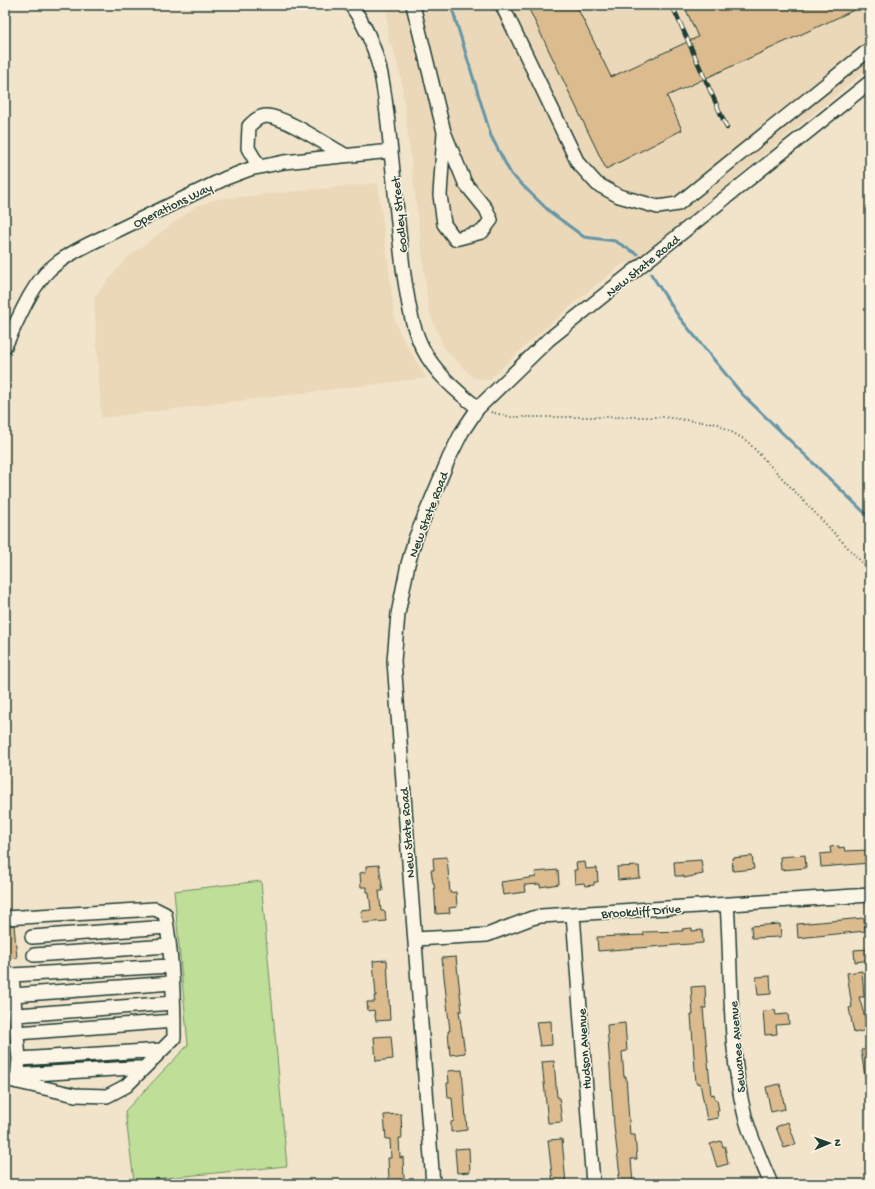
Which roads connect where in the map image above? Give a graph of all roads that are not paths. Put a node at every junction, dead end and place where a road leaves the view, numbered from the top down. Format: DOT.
graph roads {
  1 [pos="351,5"];
  2 [pos="413,5"];
  3 [pos="502,5"];
  4 [pos="870,49"];
  5 [pos="870,82"];
  6 [pos="444,132"];
  7 [pos="391,151"];
  8 [pos="345,155"];
  9 [pos="259,167"];
  10 [pos="5,346"];
  11 [pos="478,408"];
  12 [pos="870,895"];
  13 [pos="727,904"];
  14 [pos="573,914"];
  15 [pos="30,917"];
  16 [pos="5,918"];
  17 [pos="167,926"];
  18 [pos="32,937"];
  19 [pos="415,939"];
  20 [pos="169,946"];
  21 [pos="34,955"];
  22 [pos="170,966"];
  23 [pos="35,974"];
  24 [pos="172,983"];
  25 [pos="13,995"];
  26 [pos="173,1003"];
  27 [pos="17,1015"];
  28 [pos="174,1021"];
  29 [pos="17,1033"];
  30 [pos="162,1050"];
  31 [pos="18,1059"];
  32 [pos="143,1068"];
  33 [pos="13,1079"];
  34 [pos="433,1184"];
  35 [pos="593,1184"];
  36 [pos="771,1184"];
  1 -- 7 [label="street, Godley Street"];
  2 -- 6 [label="street"];
  3 -- 4 [label="street"];
  5 -- 11 [label="street, New State Road"];
  6 -- 6 [label="street"];
  7 -- 8 [label="street, Operations Way"];
  7 -- 11 [label="street, Godley Street"];
  8 -- 9 [label="street, Operations Way"];
  8 -- 9 [label="street"];
  9 -- 10 [label="street, Operations Way"];
  11 -- 19 [label="street, New State Road"];
  12 -- 13 [label="street, Brookcliff Drive"];
  13 -- 14 [label="street, Brookcliff Drive"];
  13 -- 36 [label="street, Sewanee Avenue"];
  14 -- 19 [label="street, Brookcliff Drive"];
  14 -- 35 [label="street, Hudson Avenue"];
  15 -- 16 [label="street"];
  15 -- 17 [label="street"];
  15 -- 18 [label="street"];
  17 -- 18 [label="street"];
  17 -- 20 [label="street"];
  18 -- 21 [label="street"];
  19 -- 34 [label="street, New State Road"];
  20 -- 21 [label="street"];
  20 -- 22 [label="street"];
  21 -- 23 [label="street"];
  22 -- 23 [label="street"];
  22 -- 24 [label="street"];
  23 -- 25 [label="street"];
  24 -- 25 [label="street"];
  24 -- 26 [label="street"];
  25 -- 27 [label="street"];
  26 -- 27 [label="street"];
  26 -- 28 [label="street"];
  27 -- 29 [label="street"];
  28 -- 29 [label="street"];
  28 -- 30 [label="street"];
  29 -- 31 [label="street"];
  30 -- 31 [label="street"];
  30 -- 32 [label="street"];
  31 -- 33 [label="street"];
  32 -- 33 [label="street"];
  32 -- 33 [label="street"];
}
